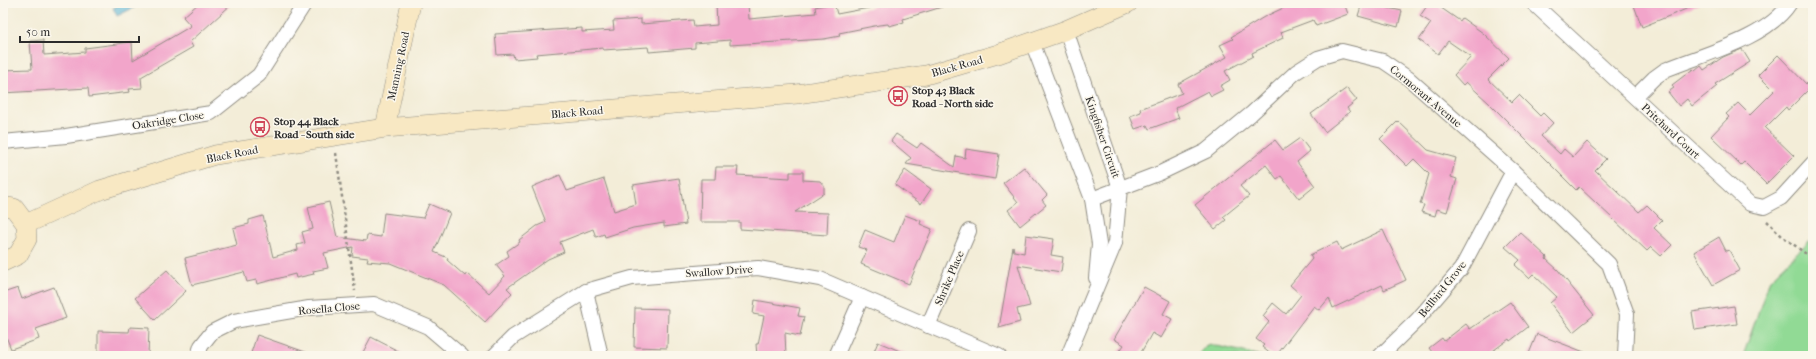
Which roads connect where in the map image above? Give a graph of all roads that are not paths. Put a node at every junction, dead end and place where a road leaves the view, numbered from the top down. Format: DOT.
graph roads {
  1 [pos="306,3"];
  2 [pos="411,3"];
  3 [pos="1128,3"];
  4 [pos="1533,3"];
  5 [pos="1790,3"];
  6 [pos="1066,30"];
  7 [pos="1032,42"];
  8 [pos="1634,97"];
  9 [pos="385,128"];
  10 [pos="3,142"];
  11 [pos="1813,164"];
  12 [pos="1513,170"];
  13 [pos="1120,188"];
  14 [pos="1092,199"];
  15 [pos="3,206"];
  16 [pos="26,224"];
  17 [pos="969,231"];
  18 [pos="3,262"];
  19 [pos="586,291"];
  20 [pos="1095,292"];
  21 [pos="862,298"];
  22 [pos="928,326"];
  23 [pos="198,356"];
  24 [pos="462,356"];
  25 [pos="494,356"];
  26 [pos="601,356"];
  27 [pos="836,356"];
  28 [pos="999,356"];
  29 [pos="1068,356"];
  30 [pos="1380,356"];
  31 [pos="1625,356"];
  1 -- 10 [label="street, Oakridge Close"];
  2 -- 9 [label="main road, Manning Road"];
  3 -- 6 [label="main road, Black Road"];
  4 -- 8 [label="street, Pritchard Court"];
  5 -- 8 [label="street"];
  6 -- 7 [label="main road, Black Road"];
  6 -- 13 [label="street, Kingfisher Circuit"];
  7 -- 9 [label="main road, Black Road"];
  7 -- 14 [label="street, Kingfisher Circuit"];
  8 -- 11 [label="street, Pritchard Court"];
  9 -- 16 [label="main road, Black Road"];
  12 -- 13 [label="street, Cormorant Avenue"];
  12 -- 30 [label="street, Bellbird Grove"];
  12 -- 31 [label="street, Cormorant Avenue"];
  13 -- 14 [label="street, Cormorant Avenue"];
  13 -- 20 [label="street, Kingfisher Circuit"];
  14 -- 20 [label="street, Kingfisher Circuit"];
  15 -- 16 [label="main road"];
  16 -- 18 [label="main road"];
  17 -- 22 [label="street, Shrike Place"];
  19 -- 21 [label="street, Swallow Drive"];
  19 -- 25 [label="street, Swallow Drive"];
  19 -- 26 [label="street"];
  20 -- 29 [label="street, Kingfisher Circuit"];
  21 -- 22 [label="street, Swallow Drive"];
  21 -- 27 [label="street"];
  22 -- 28 [label="street, Swallow Drive"];
  23 -- 24 [label="street, Rosella Close"];
}
